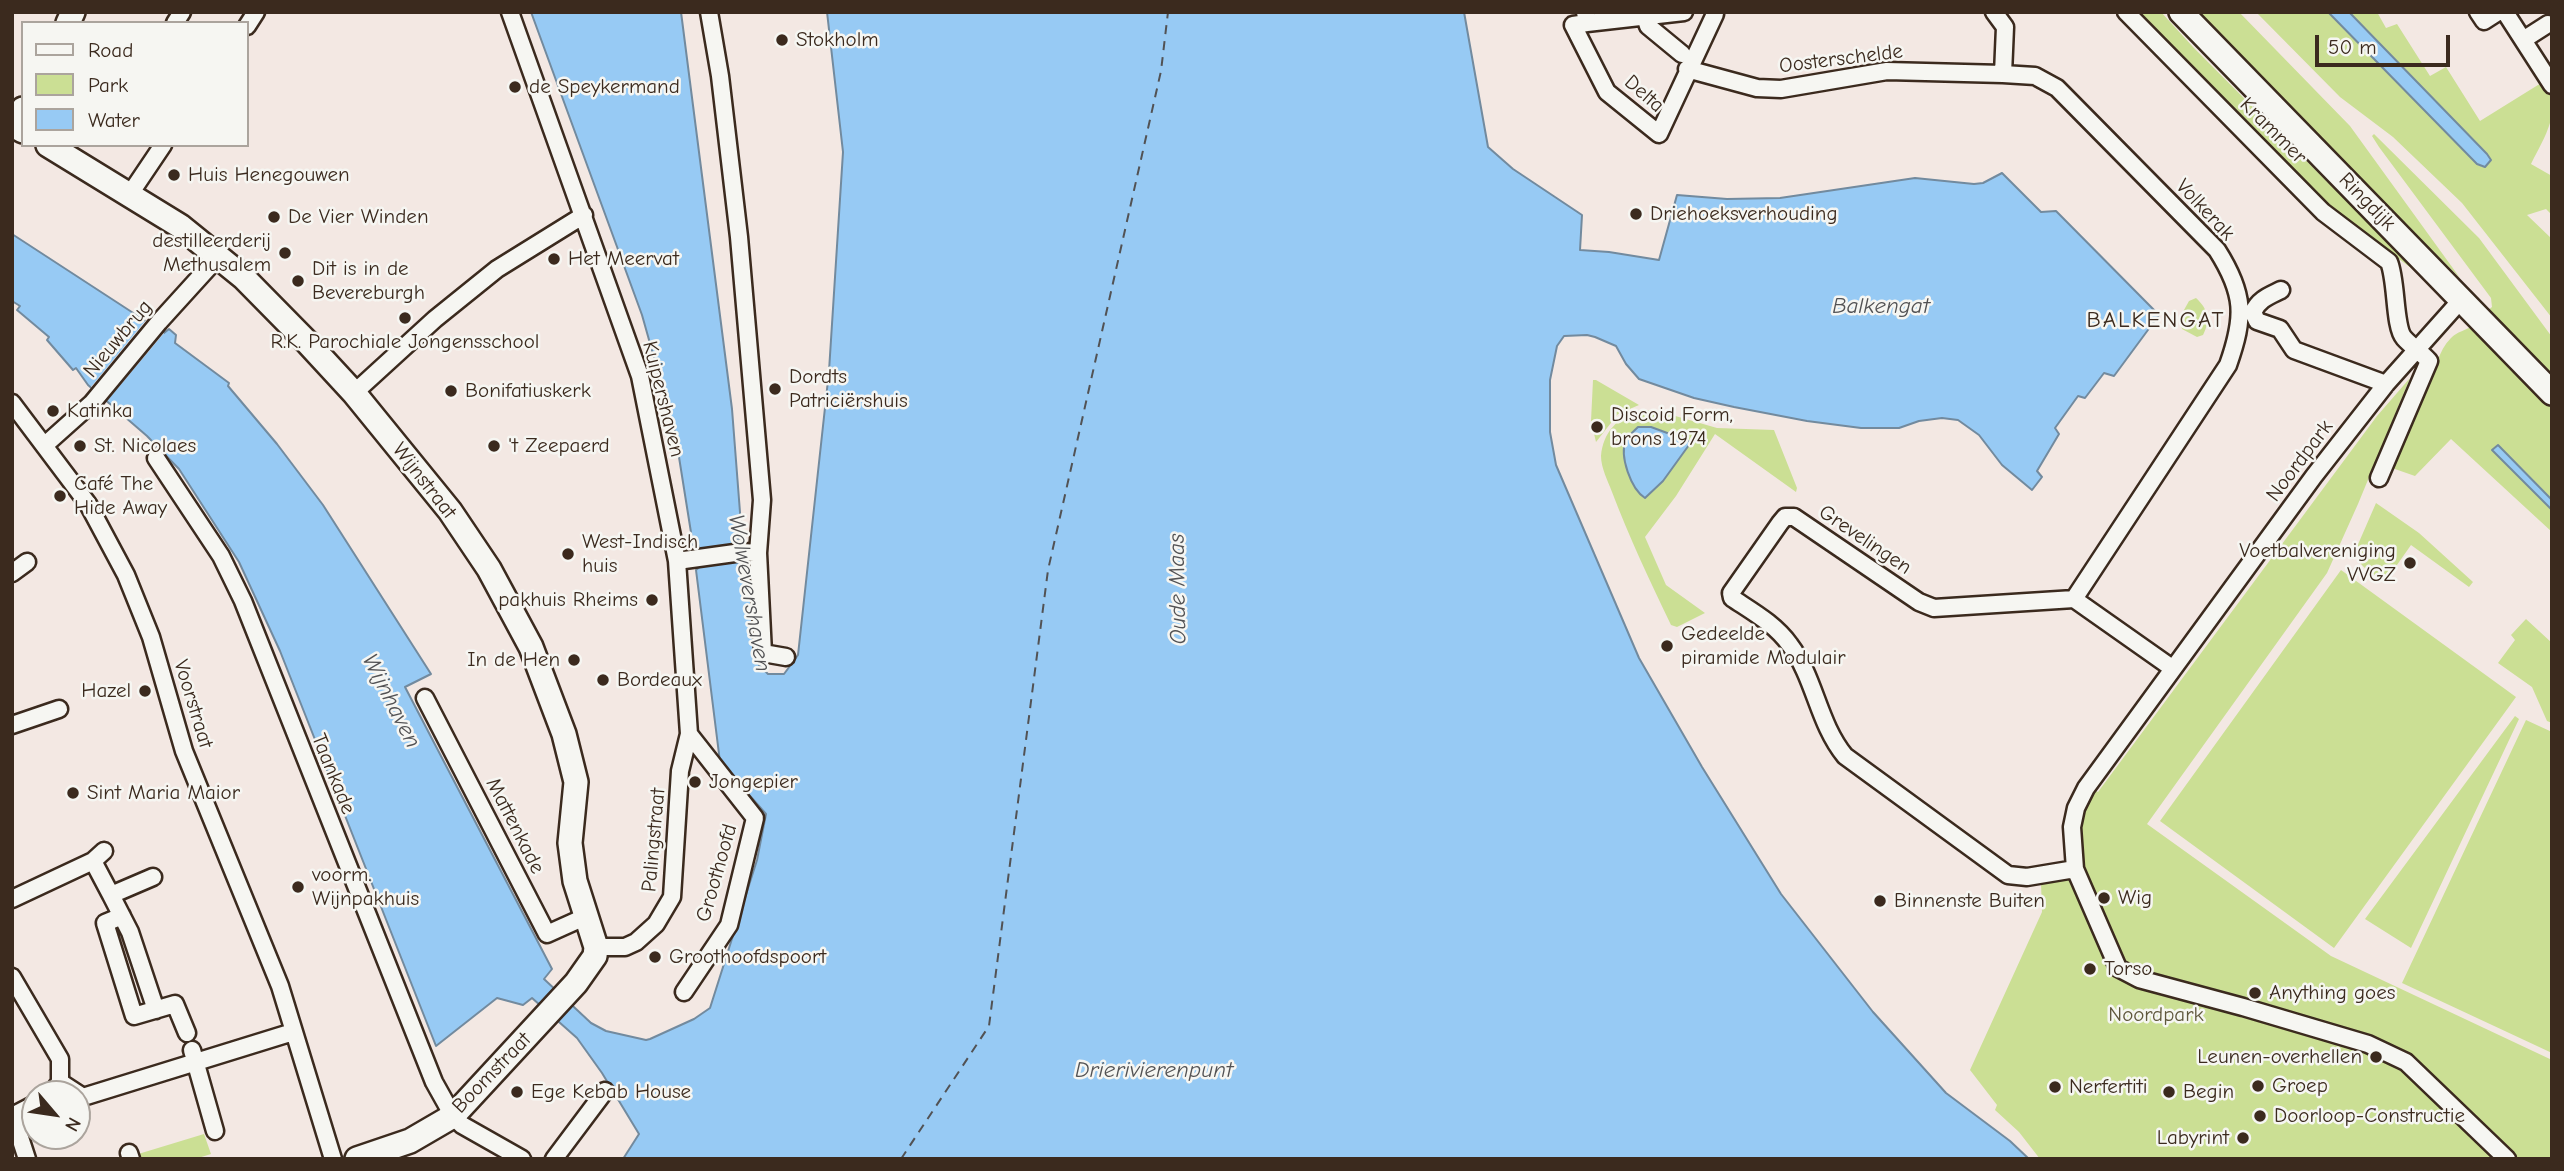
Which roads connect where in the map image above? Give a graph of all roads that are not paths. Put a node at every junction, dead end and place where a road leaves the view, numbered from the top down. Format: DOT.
graph roads {
  1 [pos="510,12"];
  2 [pos="709,12"];
  3 [pos="1684,12"];
  4 [pos="1994,12"];
  5 [pos="2126,12"];
  6 [pos="2180,12"];
  7 [pos="2478,12"];
  8 [pos="2498,12"];
  9 [pos="2504,12"];
  10 [pos="1713,13"];
  11 [pos="1645,16"];
  12 [pos="1586,18"];
  13 [pos="2546,19"];
  14 [pos="2523,40"];
  15 [pos="1685,62"];
  16 [pos="2003,74"];
  17 [pos="2552,85"];
  18 [pos="51,147"];
  19 [pos="162,147"];
  20 [pos="130,194"];
  21 [pos="584,215"];
  22 [pos="218,257"];
  23 [pos="2281,290"];
  24 [pos="2461,300"];
  25 [pos="2418,349"];
  26 [pos="2386,384"];
  27 [pos="354,393"];
  28 [pos="2552,393"];
  29 [pos="12,402"];
  30 [pos="45,445"];
  31 [pos="156,458"];
  32 [pos="2379,478"];
  33 [pos="750,552"];
  34 [pos="677,561"];
  35 [pos="27,562"];
  36 [pos="12,573"];
  37 [pos="2074,599"];
  38 [pos="786,657"];
  39 [pos="2172,668"];
  40 [pos="425,698"];
  41 [pos="59,709"];
  42 [pos="12,725"];
  43 [pos="690,734"];
  44 [pos="680,771"];
  45 [pos="2075,869"];
  46 [pos="153,877"];
  47 [pos="111,895"];
  48 [pos="12,899"];
  49 [pos="587,916"];
  50 [pos="596,947"];
  51 [pos="12,976"];
  52 [pos="684,992"];
  53 [pos="187,1032"];
  54 [pos="293,1032"];
  55 [pos="194,1056"];
  56 [pos="58,1080"];
  57 [pos="605,1091"];
  58 [pos="91,1094"];
  59 [pos="13,1116"];
  60 [pos="453,1116"];
  61 [pos="215,1131"];
  62 [pos="27,1159"];
  63 [pos="333,1159"];
  64 [pos="357,1159"];
  65 [pos="522,1159"];
  66 [pos="554,1159"];
  67 [pos="2507,1159"];
  1 -- 21 [label="street, Kuipershaven"];
  2 -- 33 [label="street"];
  3 -- 11 [label="street"];
  4 -- 16 [label="street"];
  5 -- 25 [label="street, Krammer"];
  6 -- 24 [label="street, Ringdijk"];
  7 -- 8 [label="street"];
  9 -- 14 [label="street"];
  10 -- 15 [label="street, Delta"];
  11 -- 12 [label="street"];
  11 -- 15 [label="street"];
  12 -- 15 [label="street, Delta"];
  13 -- 14 [label="street"];
  14 -- 17 [label="street"];
  15 -- 16 [label="street, Oosterschelde"];
  16 -- 37 [label="street, Volkerak"];
  18 -- 20 [label="street, Wijnstraat"];
  19 -- 20 [label="street"];
  20 -- 22 [label="street, Wijnstraat"];
  21 -- 27 [label="street"];
  21 -- 34 [label="street, Kuipershaven"];
  22 -- 27 [label="street, Wijnstraat"];
  22 -- 30 [label="street, Nieuwbrug"];
  23 -- 26 [label="street"];
  24 -- 25 [label="street, Noordpark"];
  24 -- 28 [label="street, Ringdijk"];
  25 -- 26 [label="street, Noordpark"];
  25 -- 32 [label="street"];
  26 -- 39 [label="street, Noordpark"];
  27 -- 49 [label="street, Wijnstraat"];
  29 -- 30 [label="street, Voorstraat"];
  30 -- 54 [label="street, Voorstraat"];
  31 -- 60 [label="street, Taankade"];
  33 -- 34 [label="street"];
  33 -- 38 [label="street"];
  34 -- 43 [label="street, Kuipershaven"];
  35 -- 36 [label="street"];
  37 -- 39 [label="street"];
  37 -- 45 [label="street, Grevelingen"];
  39 -- 45 [label="street, Noordpark"];
  40 -- 49 [label="street, Mattenkade"];
  41 -- 42 [label="street"];
  43 -- 44 [label="street, Kuipershaven"];
  43 -- 52 [label="street, Groothoofd"];
  44 -- 50 [label="street, Palingstraat"];
  45 -- 67 [label="street, Noordpark"];
  46 -- 47 [label="street"];
  47 -- 48 [label="street"];
  47 -- 53 [label="street"];
  49 -- 50 [label="street, Wijnstraat"];
  50 -- 60 [label="street, Boomstraat"];
  51 -- 56 [label="street"];
  54 -- 55 [label="street"];
  54 -- 63 [label="street, Voorstraat"];
  55 -- 58 [label="street"];
  55 -- 61 [label="street"];
  57 -- 66 [label="street"];
  59 -- 62 [label="street"];
  60 -- 64 [label="street, Boomstraat"];
  60 -- 65 [label="street"];
}
